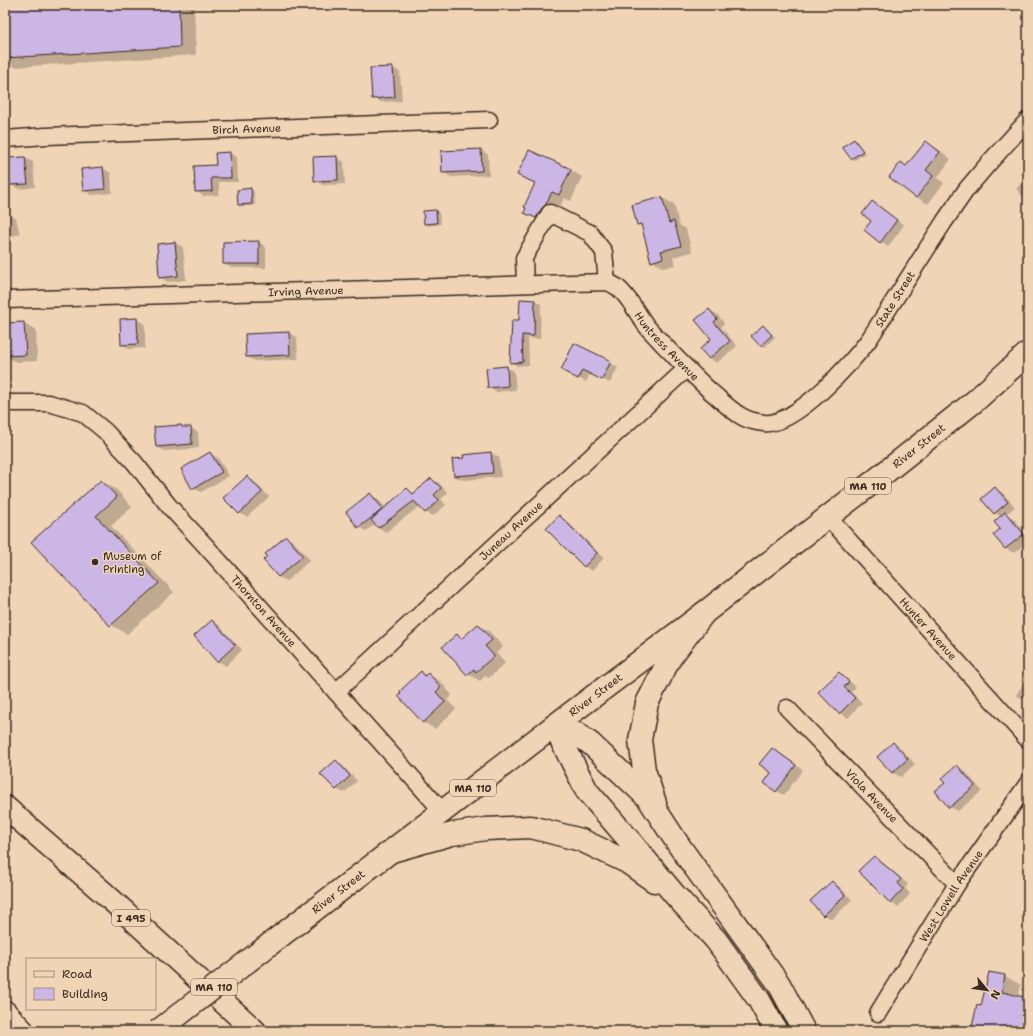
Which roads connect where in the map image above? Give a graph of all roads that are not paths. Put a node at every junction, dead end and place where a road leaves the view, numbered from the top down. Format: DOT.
graph roads {
  1 [pos="489,120"];
  2 [pos="1028,120"];
  3 [pos="5,139"];
  4 [pos="606,282"];
  5 [pos="524,284"];
  6 [pos="5,300"];
  7 [pos="1028,353"];
  8 [pos="686,369"];
  9 [pos="5,403"];
  10 [pos="730,408"];
  11 [pos="828,517"];
  12 [pos="704,613"];
  13 [pos="336,692"];
  14 [pos="786,708"];
  15 [pos="554,726"];
  16 [pos="1028,740"];
  17 [pos="1028,782"];
  18 [pos="5,807"];
  19 [pos="443,812"];
  20 [pos="659,815"];
  21 [pos="392,851"];
  22 [pos="957,884"];
  23 [pos="674,894"];
  24 [pos="5,1012"];
  25 [pos="878,1013"];
  26 [pos="24,1031"];
  27 [pos="158,1031"];
  28 [pos="255,1031"];
  29 [pos="776,1031"];
  30 [pos="804,1031"];
  1 -- 3 [label="street, Birch Avenue"];
  2 -- 10 [label="street, State Street"];
  4 -- 5 [label="street, Irving Avenue"];
  4 -- 5 [label="street"];
  4 -- 8 [label="street, Huntress Avenue"];
  5 -- 6 [label="street, Irving Avenue"];
  7 -- 11 [label="main road, River Street / MA 110"];
  8 -- 10 [label="street, Huntress Avenue"];
  8 -- 13 [label="street, Juneau Avenue"];
  9 -- 13 [label="street, Thornton Avenue"];
  11 -- 12 [label="main road, River Street / MA 110"];
  11 -- 16 [label="street, Hunter Avenue"];
  12 -- 15 [label="main road, River Street / MA 110"];
  12 -- 20 [label="main road"];
  13 -- 19 [label="street, Thornton Avenue"];
  14 -- 22 [label="street, Viola Avenue"];
  15 -- 19 [label="main road, River Street / MA 110"];
  15 -- 20 [label="main road"];
  15 -- 23 [label="main road"];
  17 -- 22 [label="street, West Lowell Avenue"];
  18 -- 28 [label="main road, I 495"];
  19 -- 21 [label="main road, River Street / MA 110"];
  20 -- 30 [label="main road"];
  21 -- 23 [label="main road"];
  21 -- 27 [label="main road, River Street / MA 110, bridge"];
  22 -- 25 [label="street, West Lowell Avenue"];
  23 -- 29 [label="main road"];
  24 -- 26 [label="main road"];
}
